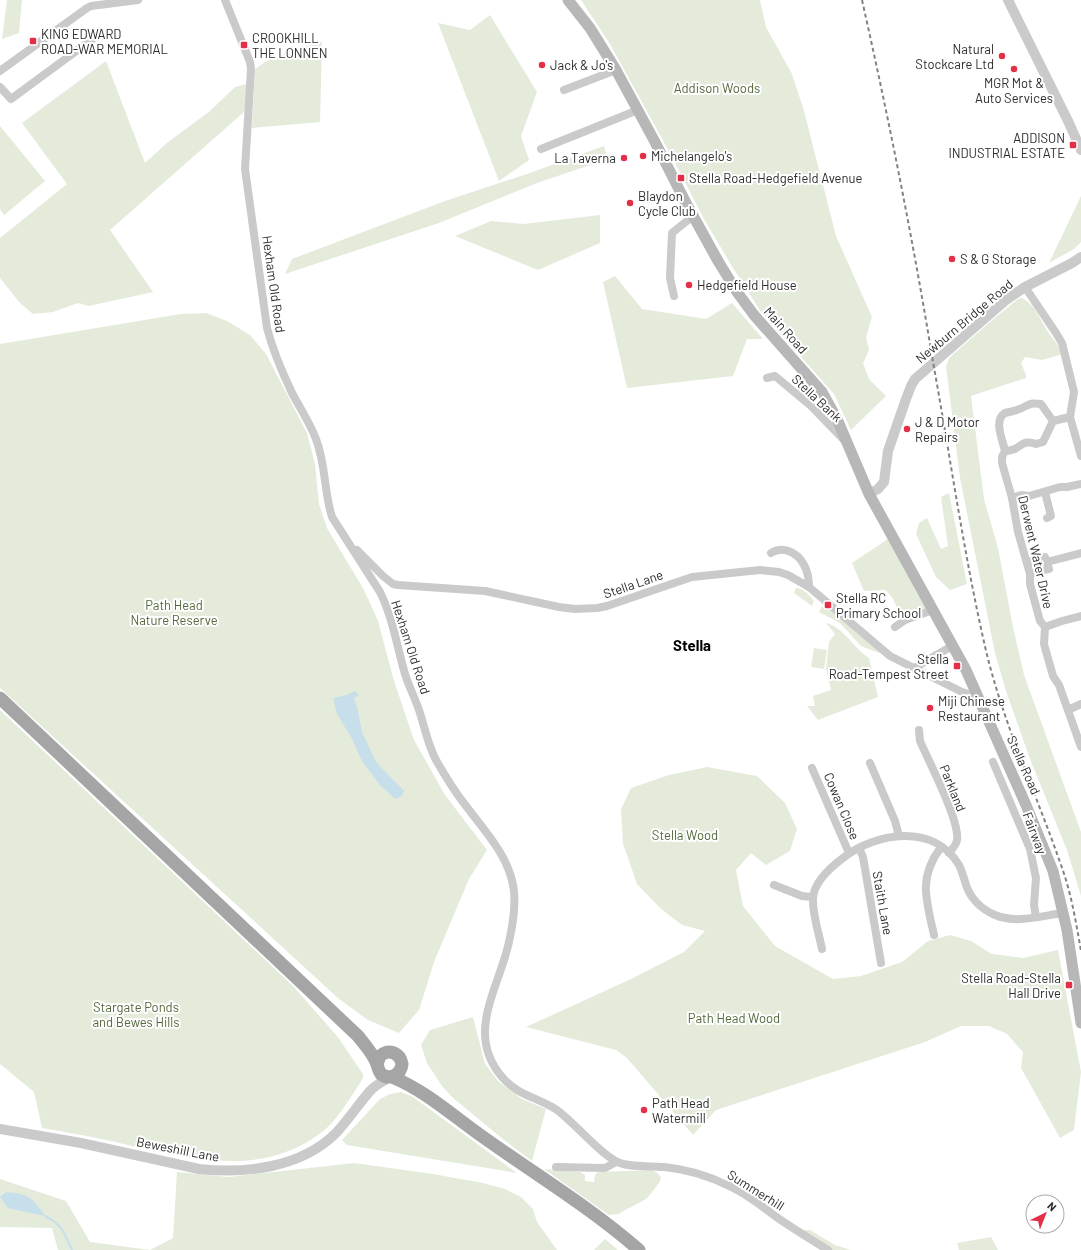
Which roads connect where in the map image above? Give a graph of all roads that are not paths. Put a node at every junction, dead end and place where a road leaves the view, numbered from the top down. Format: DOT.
graph roads {
  1 [pos="138,0"];
  2 [pos="225,0"];
  3 [pos="568,0"];
  4 [pos="1008,0"];
  5 [pos="89,3"];
  6 [pos="98,34"];
  7 [pos="616,70"];
  8 [pos="0,71"];
  9 [pos="0,87"];
  10 [pos="564,90"];
  11 [pos="638,110"];
  12 [pos="541,149"];
  13 [pos="1081,150"];
  14 [pos="693,216"];
  15 [pos="1081,257"];
  16 [pos="1026,287"];
  17 [pos="674,296"];
  18 [pos="767,378"];
  19 [pos="1070,417"];
  20 [pos="1053,421"];
  21 [pos="1079,438"];
  22 [pos="848,444"];
  23 [pos="1005,451"];
  24 [pos="1081,456"];
  25 [pos="1081,484"];
  26 [pos="1045,492"];
  27 [pos="869,494"];
  28 [pos="1012,498"];
  29 [pos="1047,518"];
  30 [pos="346,540"];
  31 [pos="771,553"];
  32 [pos="1081,553"];
  33 [pos="1027,562"];
  34 [pos="1047,562"];
  35 [pos="1030,574"];
  36 [pos="388,580"];
  37 [pos="809,587"];
  38 [pos="380,592"];
  39 [pos="932,610"];
  40 [pos="1081,616"];
  41 [pos="895,627"];
  42 [pos="1045,627"];
  43 [pos="952,646"];
  44 [pos="915,668"];
  45 [pos="976,692"];
  46 [pos="0,698"];
  47 [pos="1081,704"];
  48 [pos="1068,710"];
  49 [pos="919,730"];
  50 [pos="1081,746"];
  51 [pos="993,762"];
  52 [pos="870,763"];
  53 [pos="812,768"];
  54 [pos="899,836"];
  55 [pos="941,847"];
  56 [pos="859,848"];
  57 [pos="949,853"];
  58 [pos="849,854"];
  59 [pos="774,886"];
  60 [pos="813,897"];
  61 [pos="1063,913"];
  62 [pos="1036,917"];
  63 [pos="934,934"];
  64 [pos="822,949"];
  65 [pos="881,963"];
  66 [pos="1081,1023"];
  67 [pos="358,1036"];
  68 [pos="387,1052"];
  69 [pos="402,1064"];
  70 [pos="377,1066"];
  71 [pos="391,1077"];
  72 [pos="371,1090"];
  73 [pos="434,1100"];
  74 [pos="0,1129"];
  75 [pos="616,1162"];
  76 [pos="556,1167"];
  77 [pos="639,1250"];
  78 [pos="828,1250"];
  1 -- 5 [label="street"];
  2 -- 30 [label="street, Hexham Old Road"];
  3 -- 7 [label="main road, Main Road"];
  4 -- 13 [label="street"];
  5 -- 8 [label="street"];
  6 -- 9 [label="street"];
  7 -- 10 [label="street"];
  7 -- 11 [label="main road, Main Road"];
  11 -- 12 [label="street"];
  11 -- 14 [label="main road, Main Road"];
  14 -- 17 [label="street"];
  14 -- 22 [label="main road, Main Road"];
  15 -- 16 [label="street, Newburn Bridge Road"];
  16 -- 19 [label="street"];
  16 -- 27 [label="street, Newburn Bridge Road"];
  18 -- 22 [label="street, Stella Bank"];
  19 -- 20 [label="street"];
  19 -- 21 [label="street"];
  20 -- 23 [label="street"];
  20 -- 23 [label="street, Derwent Water Drive"];
  21 -- 24 [label="street"];
  22 -- 27 [label="main road, Main Road"];
  23 -- 28 [label="street, Derwent Water Drive"];
  25 -- 26 [label="street"];
  26 -- 28 [label="street"];
  26 -- 29 [label="street"];
  27 -- 39 [label="main road, Stella Road"];
  28 -- 33 [label="street, Derwent Water Drive"];
  30 -- 36 [label="street, Stella Lane"];
  30 -- 38 [label="street, Hexham Old Road"];
  31 -- 37 [label="street"];
  32 -- 34 [label="street"];
  33 -- 34 [label="street"];
  33 -- 35 [label="street, Derwent Water Drive"];
  34 -- 35 [label="street"];
  35 -- 42 [label="street, Derwent Water Drive"];
  36 -- 37 [label="street, Stella Lane"];
  36 -- 38 [label="street"];
  37 -- 44 [label="street, Stella Lane"];
  38 -- 75 [label="street, Hexham Old Road"];
  39 -- 41 [label="street"];
  39 -- 43 [label="main road, Stella Road"];
  40 -- 42 [label="street"];
  42 -- 48 [label="street, Derwent Water Drive"];
  43 -- 44 [label="street"];
  43 -- 45 [label="main road, Stella Road"];
  44 -- 45 [label="street, Stella Lane"];
  45 -- 61 [label="main road, Stella Road"];
  46 -- 67 [label="main road"];
  47 -- 48 [label="street"];
  48 -- 50 [label="street, Derwent Water Drive"];
  49 -- 57 [label="street, Parkland"];
  51 -- 62 [label="street, Fairway"];
  52 -- 54 [label="street"];
  53 -- 58 [label="street, Cowan Close"];
  54 -- 55 [label="street"];
  54 -- 56 [label="street"];
  55 -- 57 [label="street"];
  55 -- 63 [label="street"];
  56 -- 58 [label="street"];
  56 -- 65 [label="street, Staith Lane"];
  57 -- 62 [label="street"];
  58 -- 60 [label="street"];
  59 -- 60 [label="street"];
  60 -- 64 [label="street"];
  61 -- 62 [label="street"];
  61 -- 66 [label="main road, Stella Road"];
  67 -- 68 [label="main road"];
  67 -- 70 [label="main road"];
  68 -- 69 [label="main road"];
  68 -- 70 [label="main road"];
  69 -- 71 [label="main road"];
  69 -- 73 [label="main road"];
  70 -- 71 [label="main road"];
  70 -- 72 [label="street, Beweshill Lane"];
  71 -- 72 [label="street, Beweshill Lane"];
  71 -- 73 [label="main road"];
  72 -- 74 [label="street, Beweshill Lane"];
  73 -- 77 [label="main road"];
  75 -- 76 [label="street"];
  75 -- 78 [label="street, Summerhill"];
}
